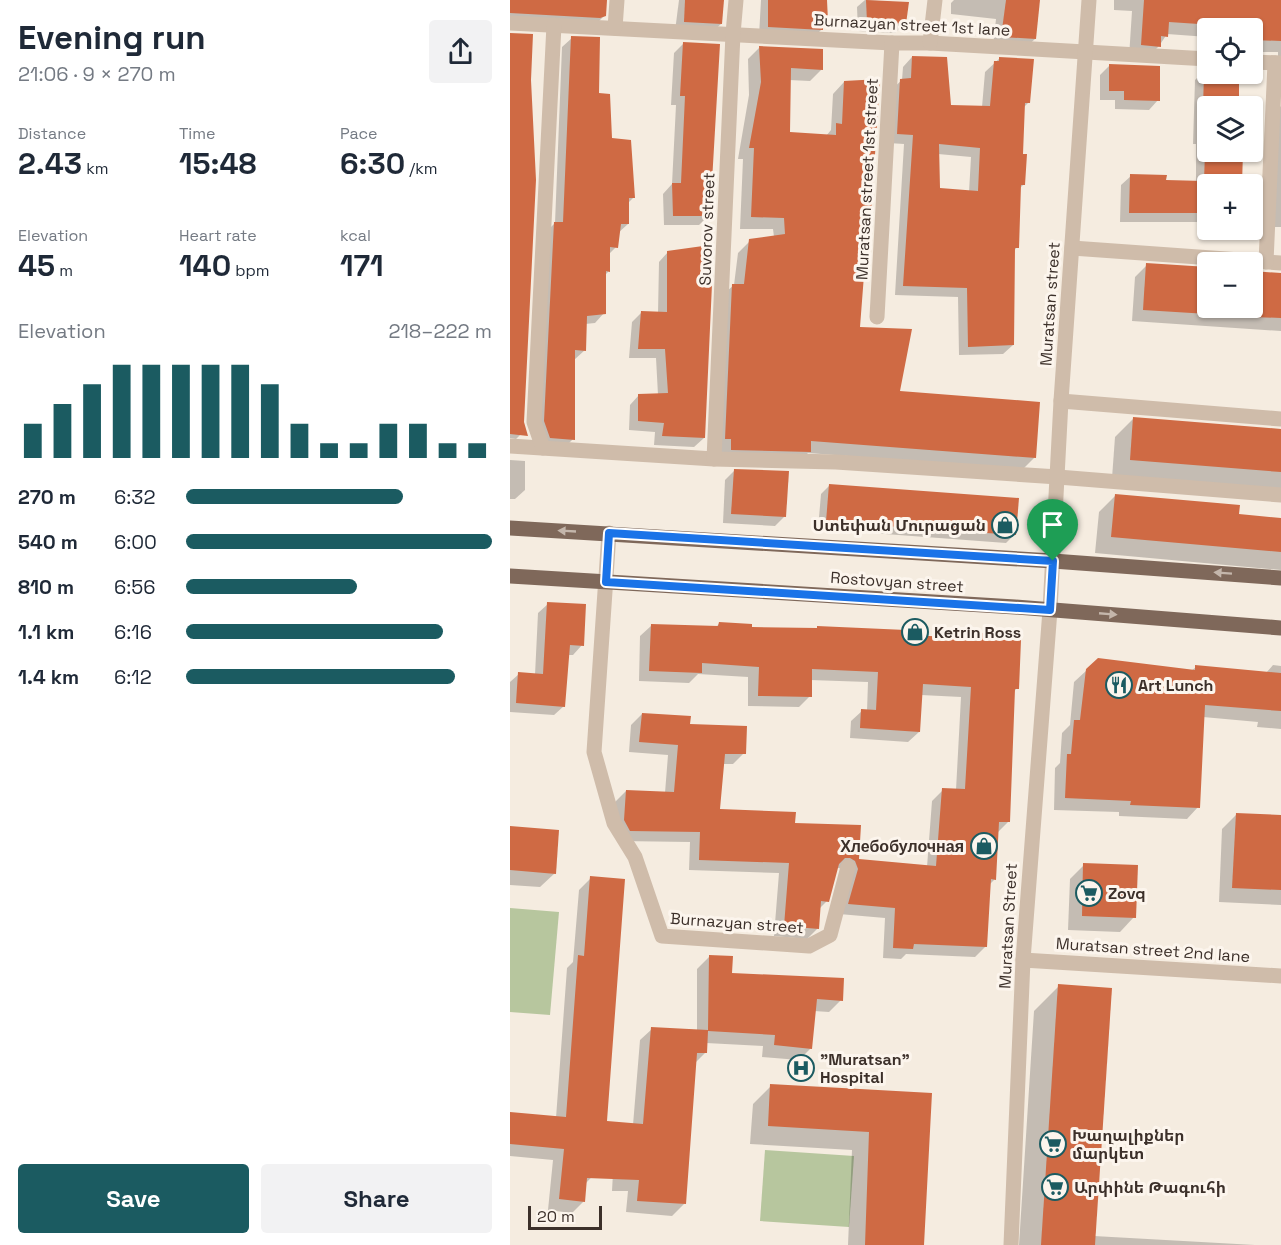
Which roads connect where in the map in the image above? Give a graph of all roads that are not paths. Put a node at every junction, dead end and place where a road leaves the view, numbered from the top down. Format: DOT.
graph roads {
  1 [pos="617,0"];
  2 [pos="736,0"];
  3 [pos="934,0"];
  4 [pos="1089,0"];
  5 [pos="510,23"];
  6 [pos="554,25"];
  7 [pos="615,28"];
  8 [pos="733,34"];
  9 [pos="892,43"];
  10 [pos="930,43"];
  11 [pos="1085,53"];
  12 [pos="1197,58"];
  13 [pos="1263,62"];
  14 [pos="1278,63"];
  15 [pos="1072,248"];
  16 [pos="1274,263"];
  17 [pos="877,316"];
  18 [pos="1061,401"];
  19 [pos="1281,418"];
  20 [pos="510,446"];
  21 [pos="543,448"];
  22 [pos="714,459"];
  23 [pos="1058,477"];
  24 [pos="1281,495"];
  25 [pos="510,528"];
  26 [pos="609,533"];
  27 [pos="1053,561"];
  28 [pos="510,576"];
  29 [pos="1281,578"];
  30 [pos="606,582"];
  31 [pos="1050,610"];
  32 [pos="1281,628"];
  33 [pos="848,867"];
  34 [pos="1023,960"];
  35 [pos="1281,976"];
  36 [pos="1011,1245"];
  1 -- 7 [label="street"];
  2 -- 8 [label="street, Suvorov street"];
  3 -- 10 [label="street"];
  4 -- 11 [label="street, Muratsan street"];
  5 -- 6 [label="street, Burnazyan street 1st lane"];
  6 -- 7 [label="street, Burnazyan street 1st lane"];
  6 -- 21 [label="street"];
  7 -- 8 [label="street, Burnazyan street 1st lane"];
  8 -- 9 [label="street, Burnazyan street 1st lane"];
  8 -- 22 [label="street, Suvorov street"];
  9 -- 10 [label="street, Burnazyan street 1st lane"];
  9 -- 17 [label="street, Muratsan street 1st street"];
  10 -- 11 [label="street, Burnazyan street 1st lane"];
  11 -- 12 [label="street, Burnazyan street 1st lane"];
  11 -- 15 [label="street, Muratsan street"];
  13 -- 14 [label="street"];
  14 -- 16 [label="street"];
  15 -- 16 [label="street"];
  15 -- 18 [label="street, Muratsan street"];
  18 -- 19 [label="street"];
  18 -- 23 [label="street, Muratsan street"];
  20 -- 21 [label="street"];
  21 -- 22 [label="street"];
  22 -- 23 [label="street"];
  23 -- 24 [label="street"];
  23 -- 27 [label="street, Muratsan street"];
  26 -- 25 [label="main road, Rostovyan street, one-way"];
  26 -- 27 [label="main road, Rostovyan street"];
  26 -- 30 [label="street, Burnazyan street"];
  29 -- 27 [label="main road, Rostovyan street, one-way"];
  27 -- 31 [label="street, Muratsan street"];
  28 -- 30 [label="main road, Rostovyan street"];
  30 -- 31 [label="main road, Rostovyan street"];
  30 -- 33 [label="street, Burnazyan street"];
  31 -- 32 [label="main road, Rostovyan street, one-way"];
  31 -- 34 [label="street, Muratsan Street"];
  34 -- 35 [label="street, Muratsan street 2nd lane"];
  34 -- 36 [label="street, Muratsan Street"];
}
